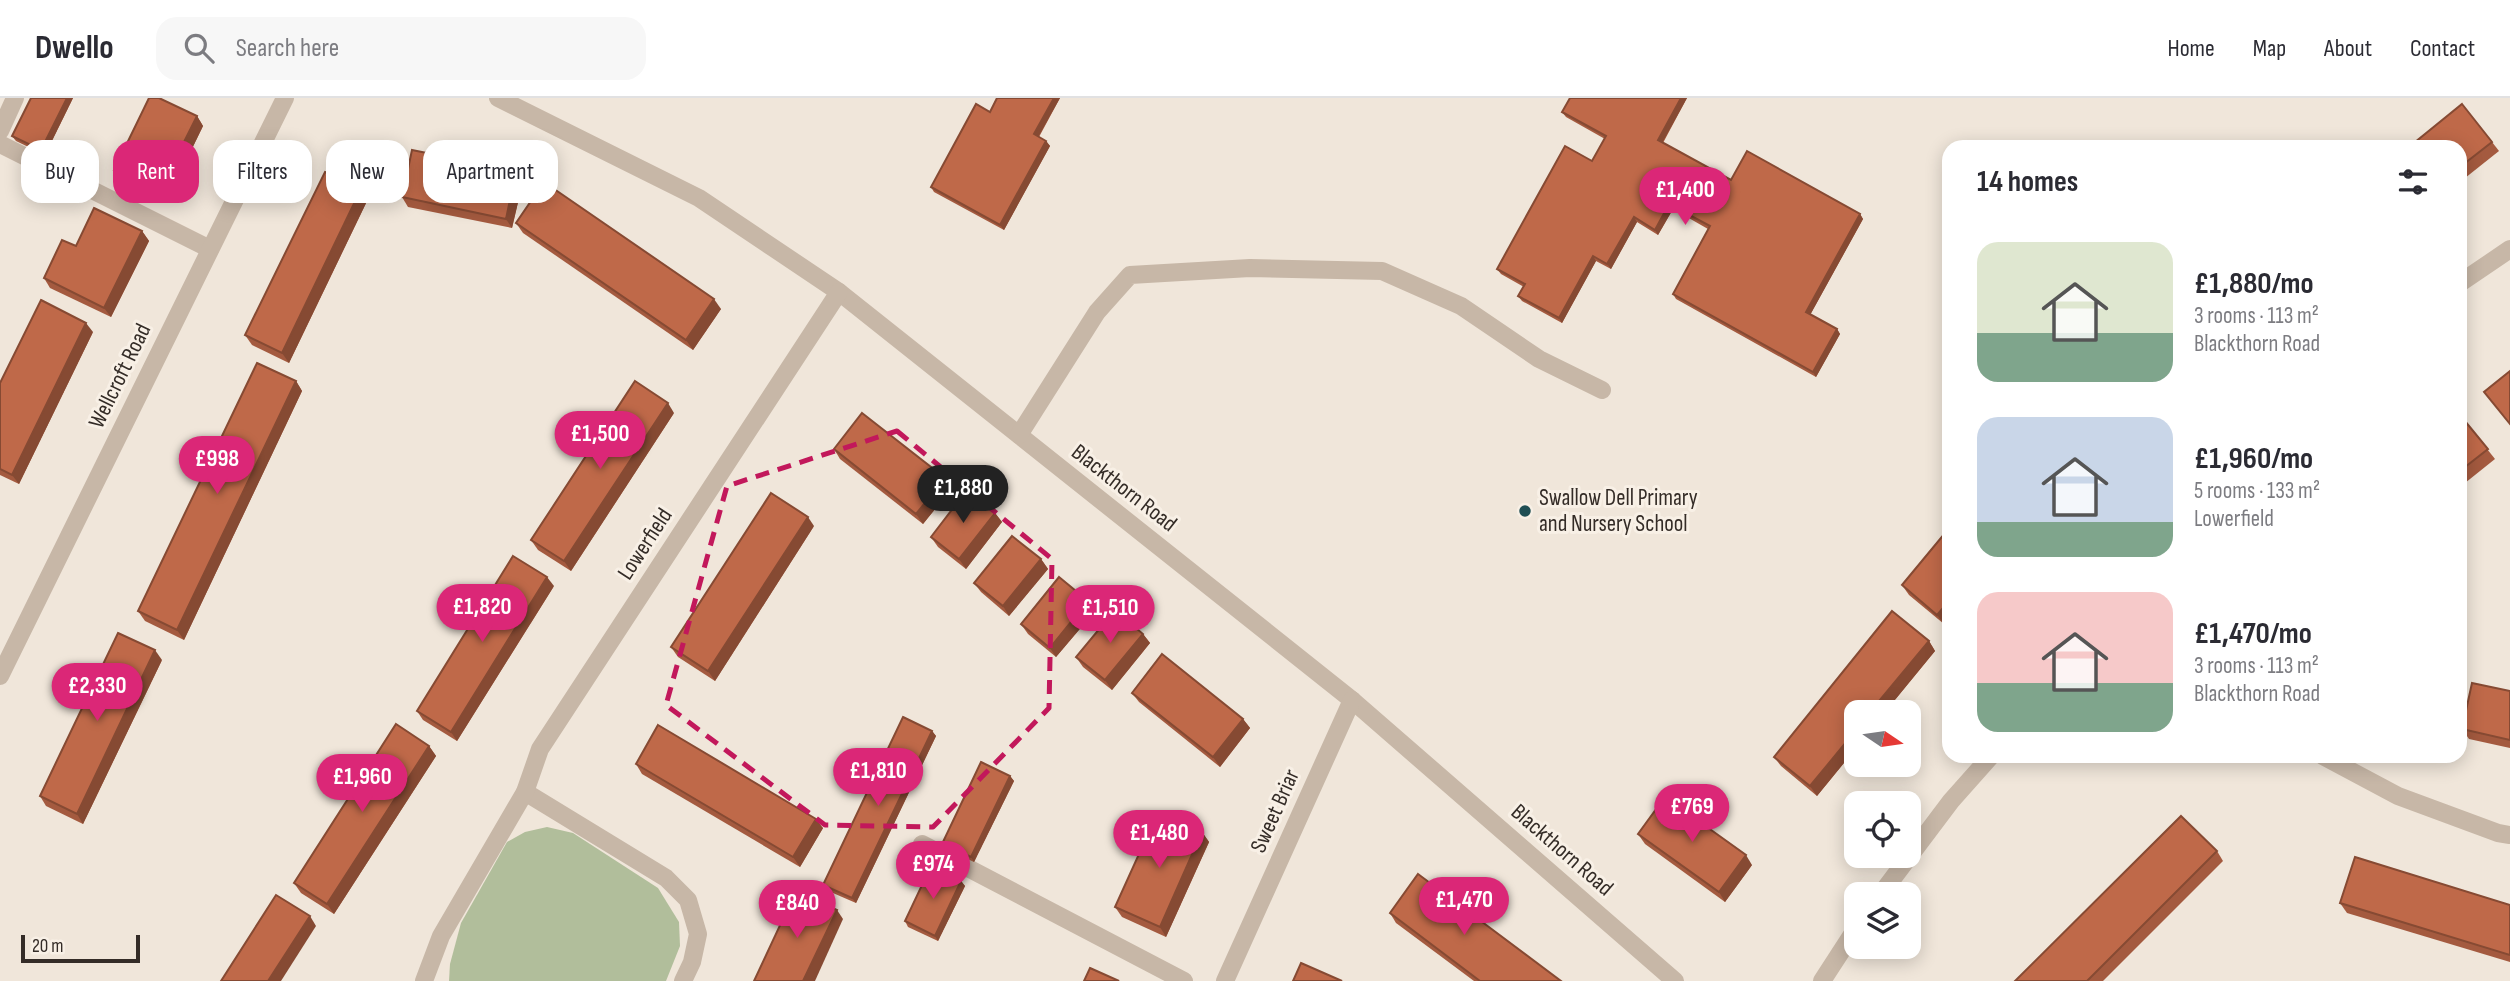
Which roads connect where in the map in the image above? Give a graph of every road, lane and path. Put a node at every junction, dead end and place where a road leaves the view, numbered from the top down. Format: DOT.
graph roads {
  1 [pos="15,98"];
  2 [pos="285,98"];
  3 [pos="498,98"];
  4 [pos="0,131"];
  5 [pos="0,144"];
  6 [pos="210,248"];
  7 [pos="2510,249"];
  8 [pos="2467,278"];
  9 [pos="839,292"];
  10 [pos="1602,390"];
  11 [pos="1019,435"];
  12 [pos="0,676"];
  13 [pos="1353,700"];
  14 [pos="1985,763"];
  15 [pos="2336,763"];
  16 [pos="525,792"];
  17 [pos="2510,835"];
  18 [pos="922,844"];
  19 [pos="1890,882"];
  20 [pos="1844,947"];
  21 [pos="424,981"];
  22 [pos="683,981"];
  23 [pos="1184,981"];
  24 [pos="1225,981"];
  25 [pos="1675,981"];
  26 [pos="1822,981"];
  1 -- 4 [label="street"];
  2 -- 6 [label="street, Wellcroft Road"];
  3 -- 9 [label="street, Blackthorn Road"];
  5 -- 6 [label="street"];
  6 -- 12 [label="street, Wellcroft Road"];
  7 -- 8 [label="street"];
  9 -- 11 [label="street, Blackthorn Road"];
  9 -- 16 [label="street, Lowerfield"];
  10 -- 11 [label="street"];
  11 -- 13 [label="street, Blackthorn Road"];
  13 -- 24 [label="street, Sweet Briar"];
  13 -- 25 [label="street, Blackthorn Road"];
  14 -- 19 [label="street"];
  15 -- 17 [label="street"];
  16 -- 21 [label="street, Lowerfield"];
  16 -- 22 [label="street"];
  18 -- 23 [label="street"];
  20 -- 26 [label="street"];
}
